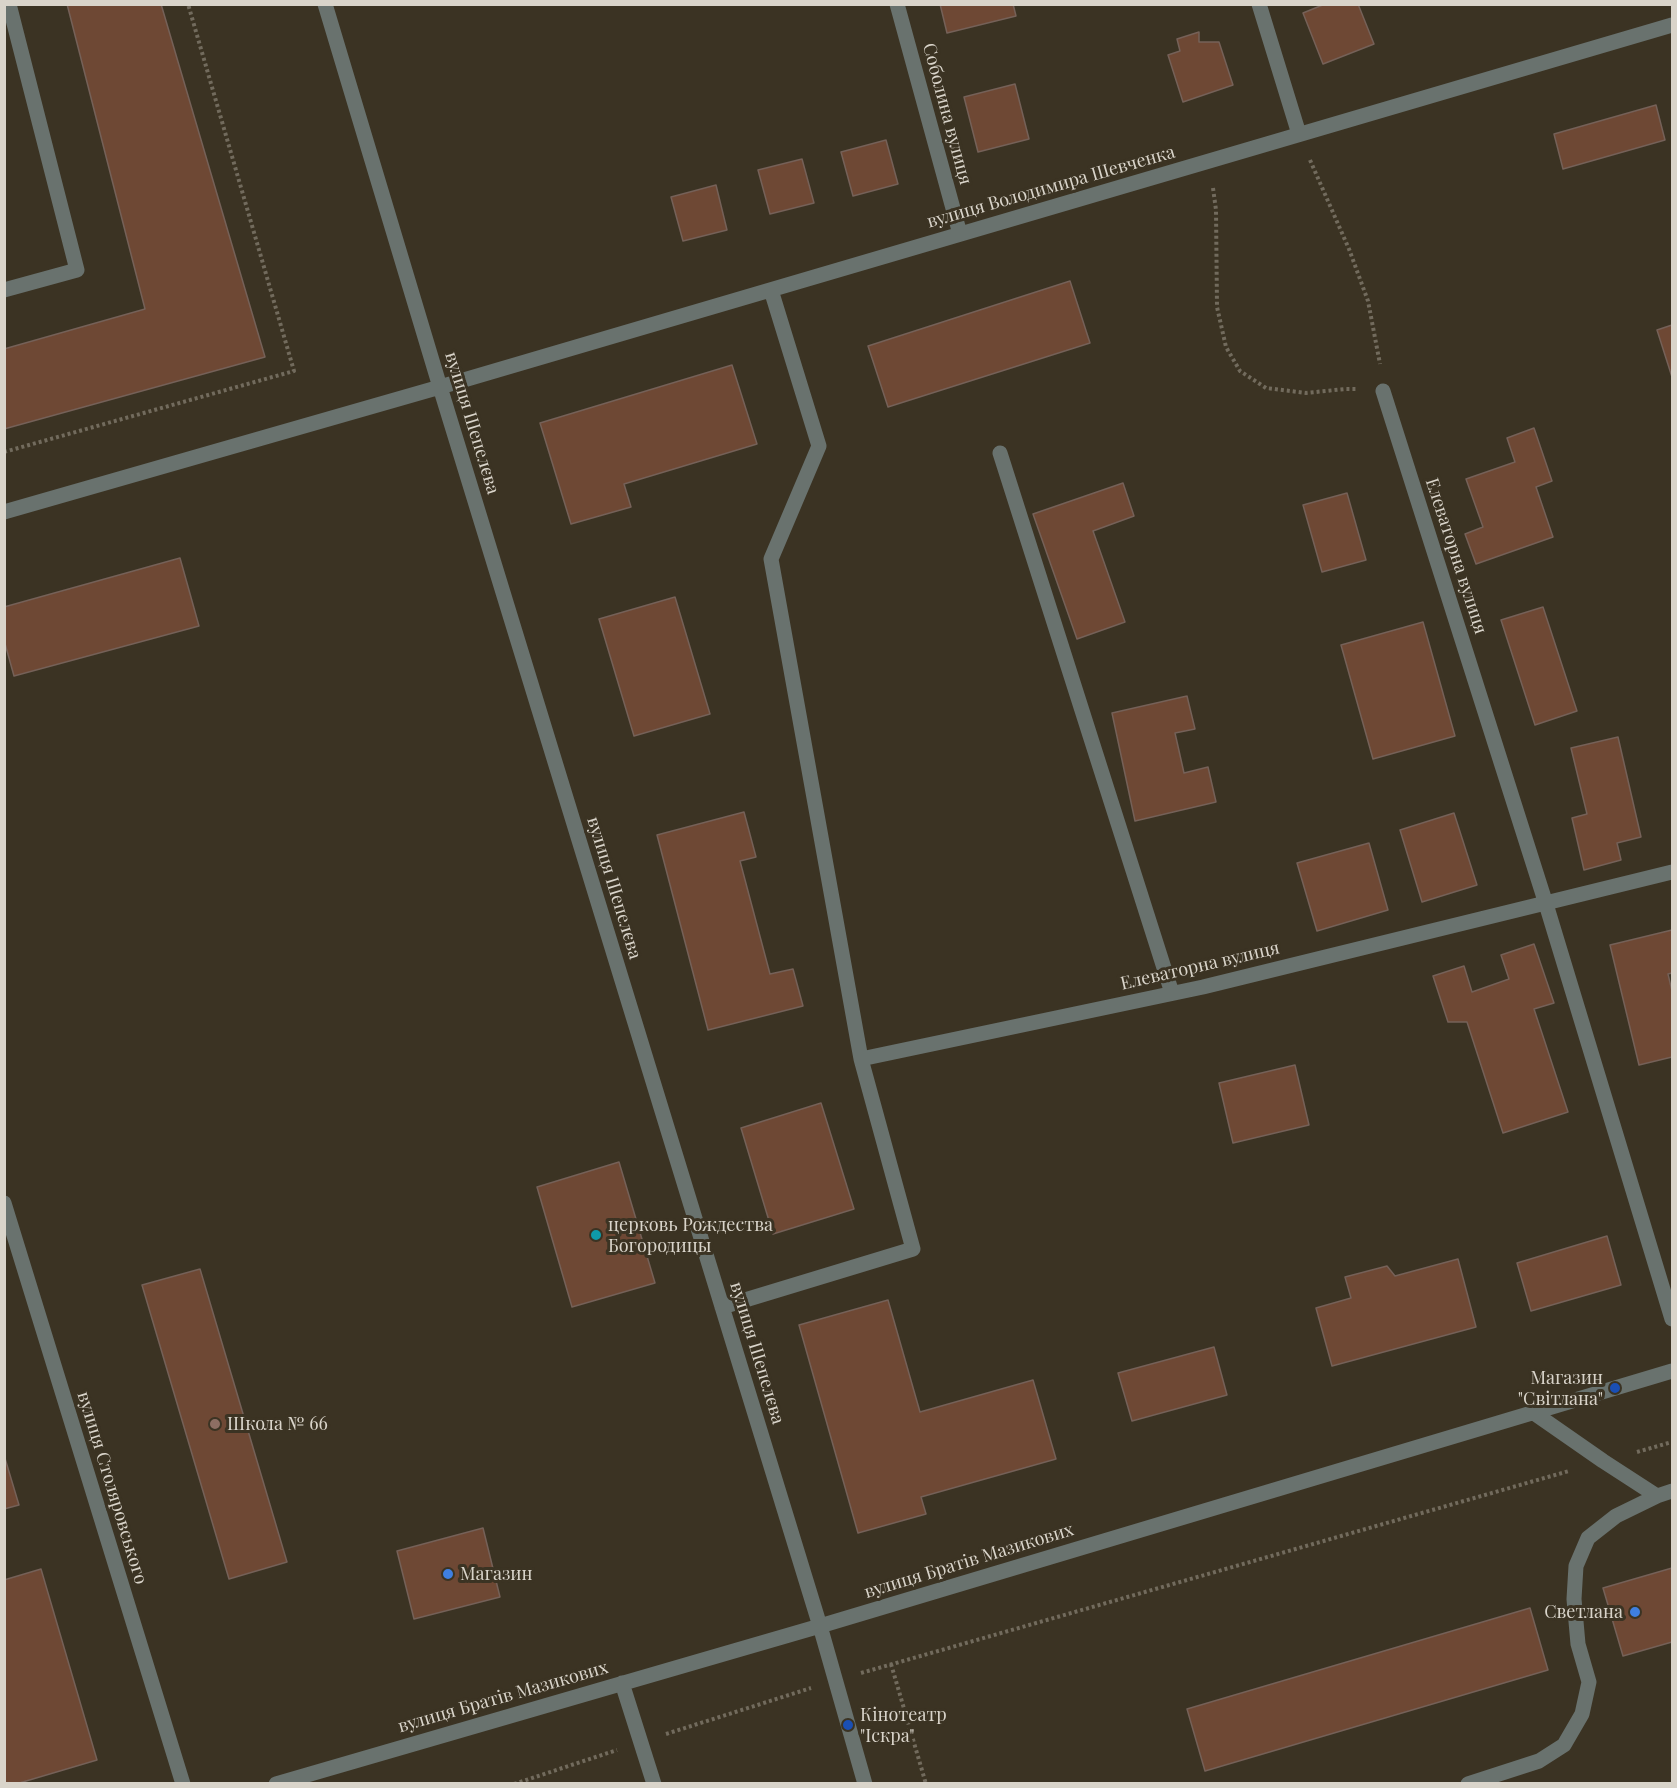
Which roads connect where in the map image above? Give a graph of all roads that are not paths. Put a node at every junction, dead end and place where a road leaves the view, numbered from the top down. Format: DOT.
graph roads {
  1 [pos="9,4"];
  2 [pos="325,4"];
  3 [pos="897,4"];
  4 [pos="1259,4"];
  5 [pos="1672,25"];
  6 [pos="1299,134"];
  7 [pos="960,234"];
  8 [pos="4,290"];
  9 [pos="771,290"];
  10 [pos="440,387"];
  11 [pos="1383,391"];
  12 [pos="1000,453"];
  13 [pos="4,512"];
  14 [pos="1672,872"];
  15 [pos="1546,904"];
  16 [pos="1172,993"];
  17 [pos="861,1059"];
  18 [pos="4,1203"];
  19 [pos="722,1307"];
  20 [pos="1672,1319"];
  21 [pos="1672,1371"];
  22 [pos="1534,1413"];
  23 [pos="1672,1491"];
  24 [pos="1657,1496"];
  25 [pos="820,1626"];
  26 [pos="622,1683"];
  27 [pos="183,1784"];
  28 [pos="276,1784"];
  29 [pos="654,1784"];
  30 [pos="865,1784"];
  31 [pos="1468,1784"];
  1 -- 8 [label="street"];
  2 -- 10 [label="street, вулиця Шепелєва"];
  3 -- 7 [label="street, Соболина вулиця"];
  4 -- 6 [label="street"];
  5 -- 6 [label="street, вулиця Володимира Шевченка"];
  6 -- 7 [label="street, вулиця Володимира Шевченка"];
  7 -- 9 [label="street, вулиця Володимира Шевченка"];
  9 -- 10 [label="street, вулиця Володимира Шевченка"];
  9 -- 17 [label="street"];
  10 -- 13 [label="street, вулиця Володимира Шевченка"];
  10 -- 19 [label="street, вулиця Шепелєва"];
  11 -- 15 [label="street, Елеваторна вулиця"];
  12 -- 16 [label="street"];
  14 -- 15 [label="street, Елеваторна вулиця"];
  15 -- 16 [label="street, Елеваторна вулиця"];
  15 -- 20 [label="street, Елеваторна вулиця"];
  16 -- 17 [label="street, Елеваторна вулиця"];
  17 -- 19 [label="street"];
  18 -- 27 [label="street, вулиця Столяровського"];
  19 -- 25 [label="street, вулиця Шепелєва"];
  21 -- 22 [label="street, вулиця Братів Мазикових"];
  22 -- 24 [label="street"];
  22 -- 25 [label="street, вулиця Братів Мазикових"];
  23 -- 24 [label="street"];
  24 -- 31 [label="street"];
  25 -- 26 [label="street, вулиця Братів Мазикових"];
  25 -- 30 [label="street, вулиця Шепелєва"];
  26 -- 28 [label="street, вулиця Братів Мазикових"];
  26 -- 29 [label="street"];
}
